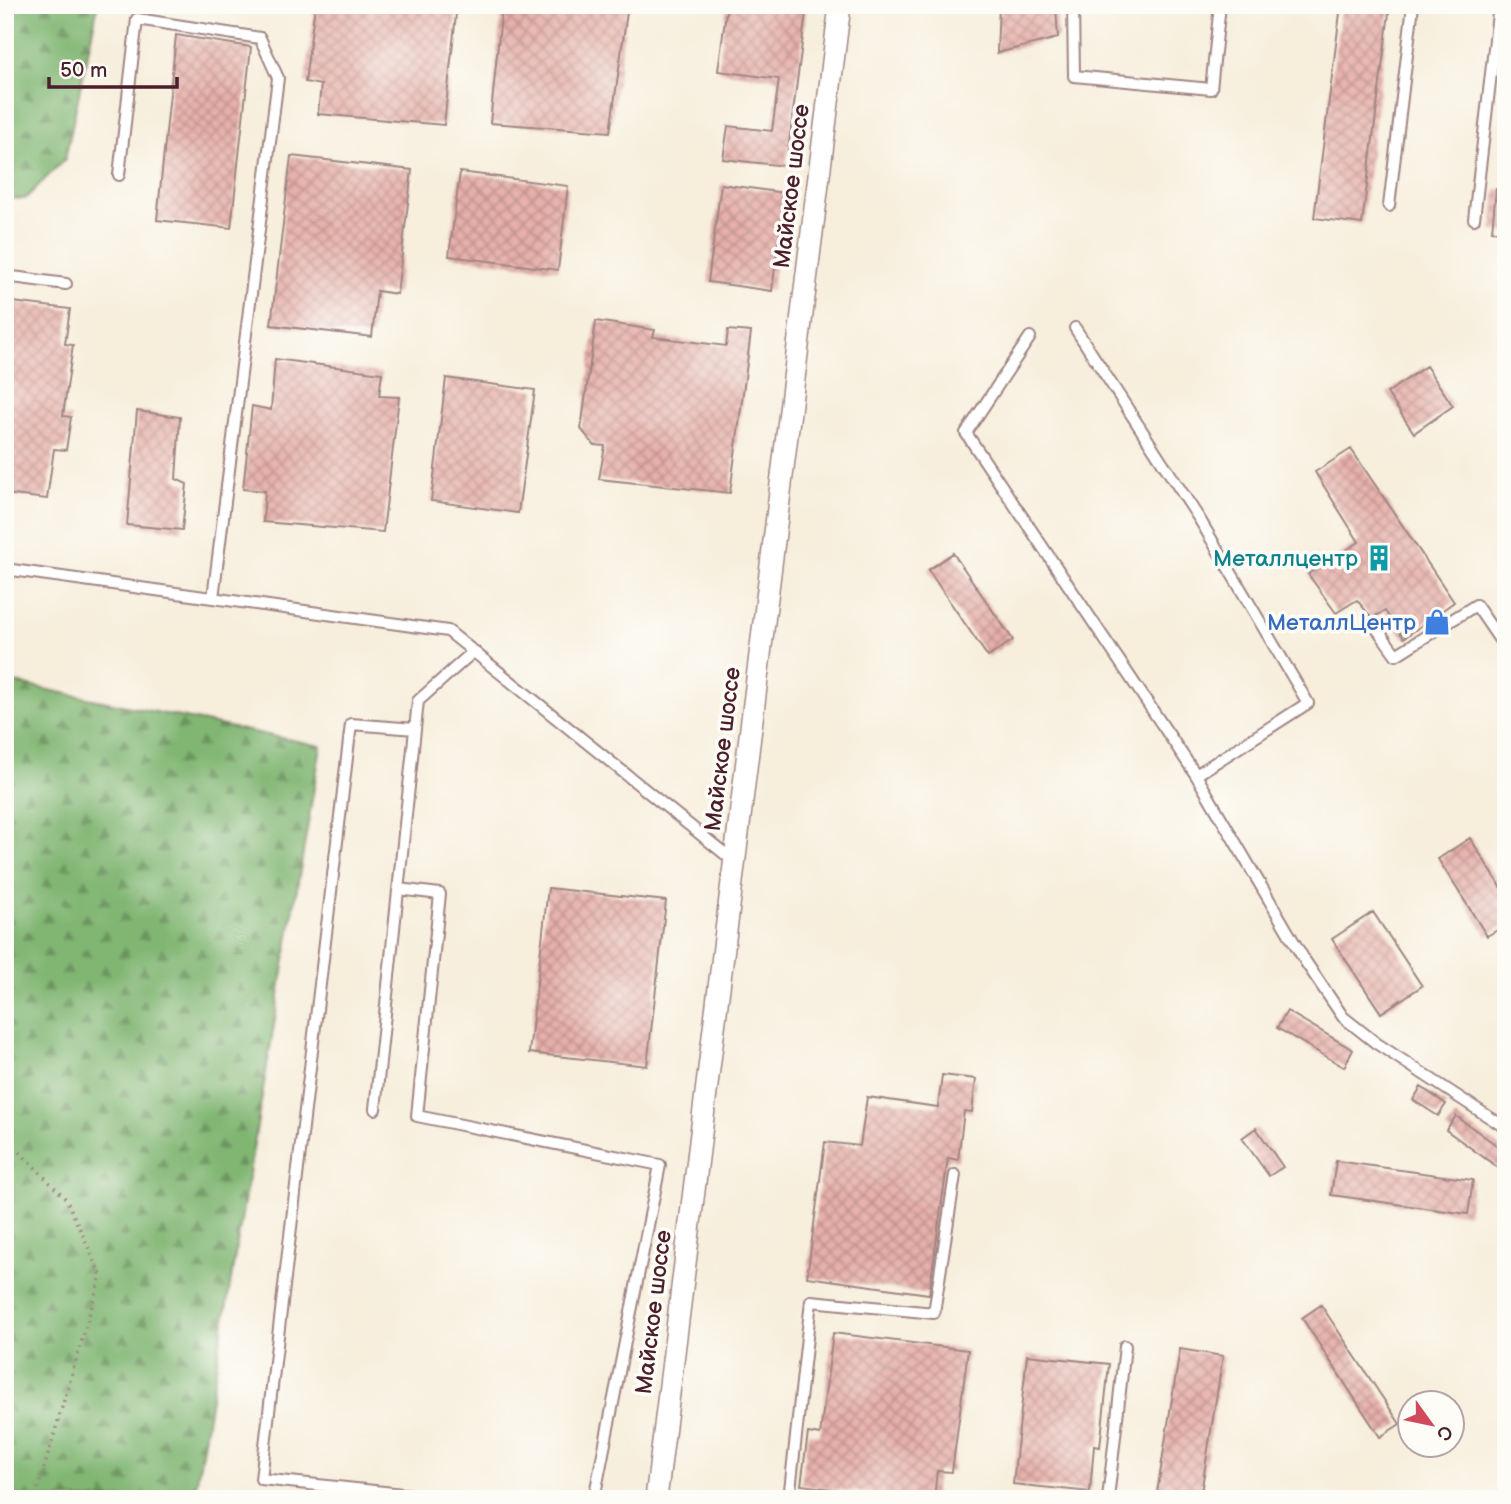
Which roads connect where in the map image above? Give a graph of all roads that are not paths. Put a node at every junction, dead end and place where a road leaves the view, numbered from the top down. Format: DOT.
graph roads {
  1 [pos="840,5"];
  2 [pos="1073,5"];
  3 [pos="1220,5"];
  4 [pos="1413,5"];
  5 [pos="1499,5"];
  6 [pos="120,175"];
  7 [pos="1389,206"];
  8 [pos="1474,219"];
  9 [pos="5,276"];
  10 [pos="66,284"];
  11 [pos="1075,328"];
  12 [pos="1030,337"];
  13 [pos="5,569"];
  14 [pos="213,598"];
  15 [pos="1378,630"];
  16 [pos="1506,649"];
  17 [pos="474,651"];
  18 [pos="415,729"];
  19 [pos="1196,775"];
  20 [pos="734,862"];
  21 [pos="398,889"];
  22 [pos="375,1109"];
  23 [pos="1506,1128"];
  24 [pos="955,1175"];
  25 [pos="1125,1346"];
  26 [pos="450,1499"];
  27 [pos="594,1499"];
  28 [pos="656,1499"];
  29 [pos="789,1499"];
  30 [pos="1108,1499"];
  1 -- 20 [label="street, Майское шоссе"];
  2 -- 3 [label="lane"];
  4 -- 7 [label="lane"];
  5 -- 8 [label="lane"];
  6 -- 14 [label="lane"];
  9 -- 10 [label="lane"];
  11 -- 19 [label="lane"];
  12 -- 19 [label="lane"];
  13 -- 14 [label="lane"];
  14 -- 17 [label="lane"];
  15 -- 16 [label="lane"];
  17 -- 18 [label="lane"];
  17 -- 20 [label="lane"];
  18 -- 21 [label="lane"];
  18 -- 26 [label="lane"];
  19 -- 23 [label="lane"];
  20 -- 28 [label="street, Майское шоссе"];
  21 -- 22 [label="lane"];
  21 -- 27 [label="lane"];
  24 -- 29 [label="lane"];
  25 -- 30 [label="lane"];
}
